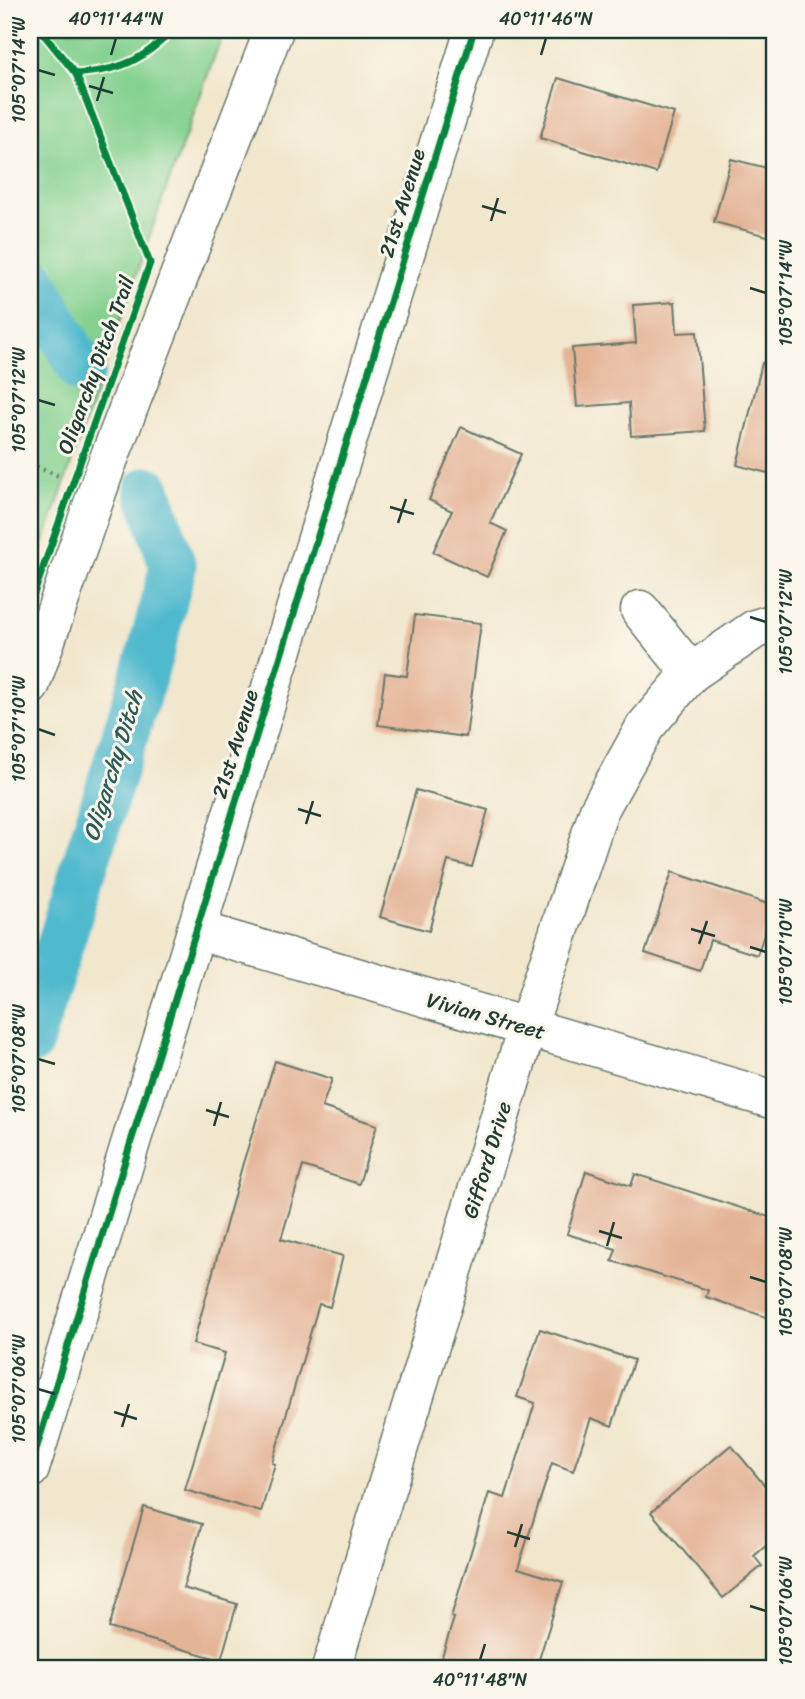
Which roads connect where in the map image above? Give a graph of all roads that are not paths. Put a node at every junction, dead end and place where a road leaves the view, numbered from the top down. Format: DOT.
graph roads {
  1 [pos="274,30"];
  2 [pos="474,30"];
  3 [pos="640,610"];
  4 [pos="775,623"];
  5 [pos="691,673"];
  6 [pos="30,686"];
  7 [pos="196,930"];
  8 [pos="527,1028"];
  9 [pos="775,1100"];
  10 [pos="30,1469"];
  11 [pos="331,1669"];
  1 -- 6 [label="street"];
  2 -- 7 [label="street, 21st Avenue"];
  3 -- 5 [label="street"];
  4 -- 5 [label="street, Gifford Drive"];
  5 -- 8 [label="street, Gifford Drive"];
  7 -- 8 [label="street, Vivian Street"];
  7 -- 10 [label="street, 21st Avenue"];
  8 -- 9 [label="street, Vivian Street"];
  8 -- 11 [label="street, Gifford Drive"];
}
